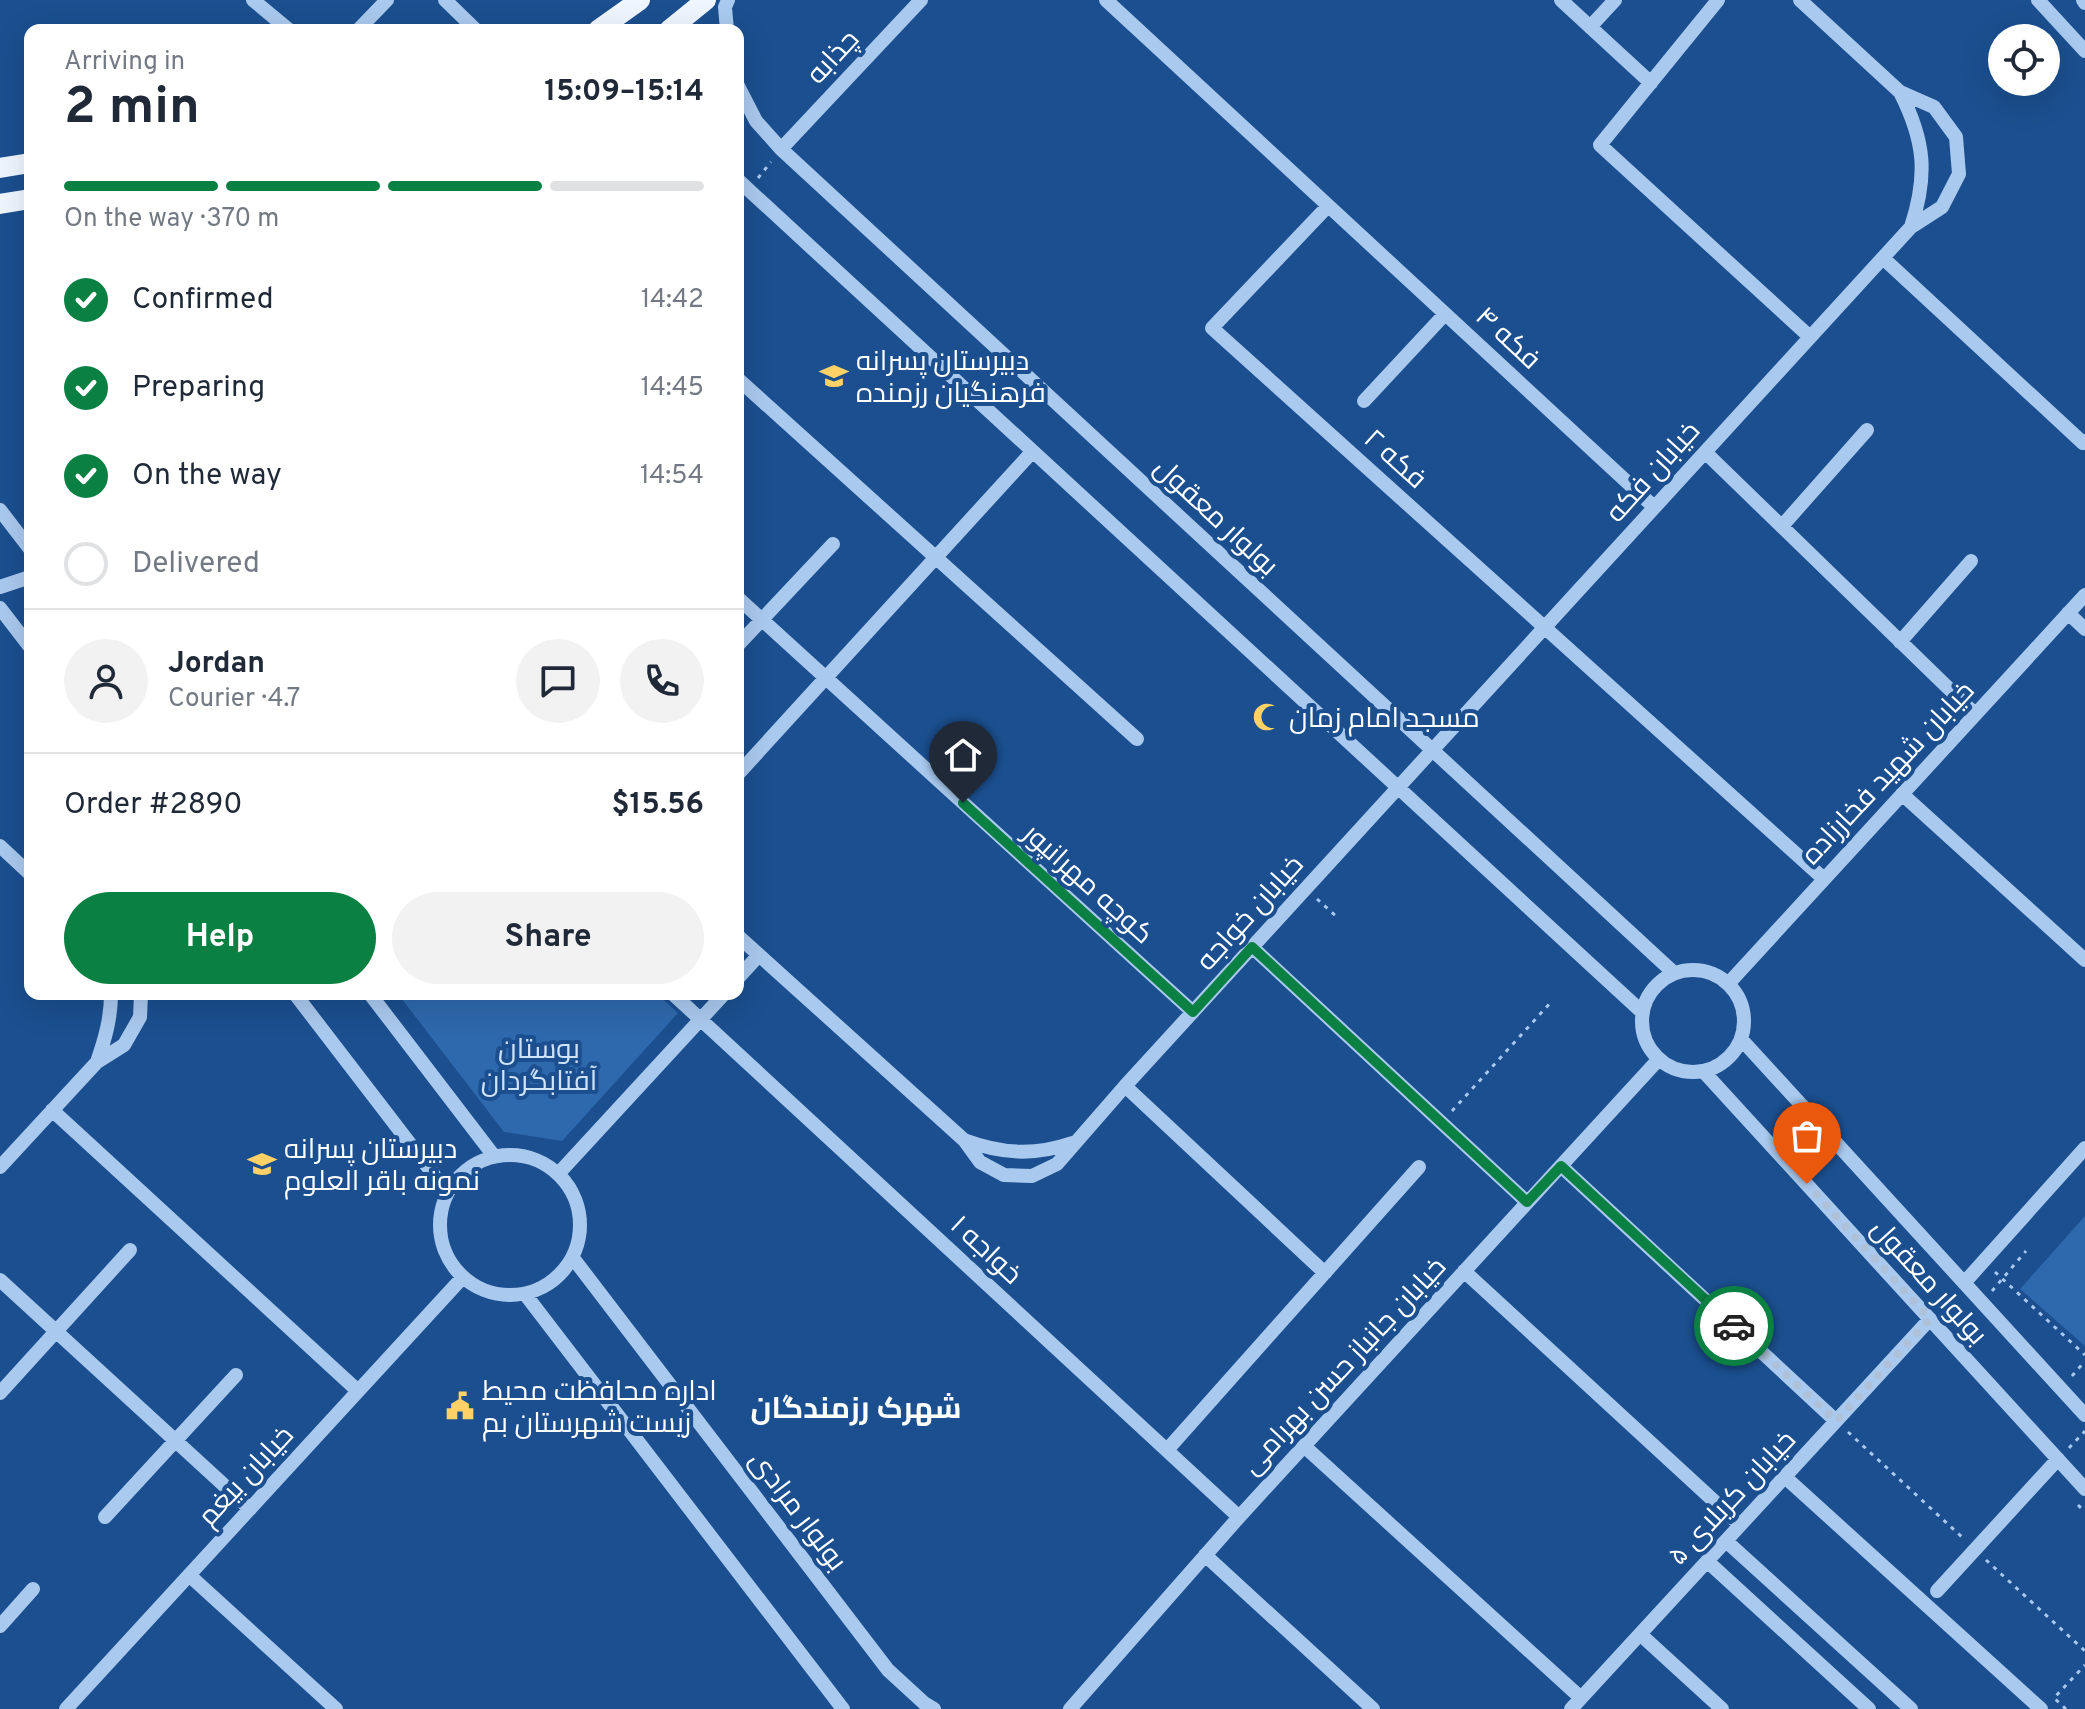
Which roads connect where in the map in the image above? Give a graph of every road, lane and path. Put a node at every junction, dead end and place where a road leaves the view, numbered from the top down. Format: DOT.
graph roads {
  1 [pos="253,0"];
  2 [pos="387,0"];
  3 [pos="445,0"];
  4 [pos="640,0"];
  5 [pos="706,0"];
  6 [pos="728,0"];
  7 [pos="921,0"];
  8 [pos="1106,0"];
  9 [pos="1561,0"];
  10 [pos="1615,0"];
  11 [pos="1718,0"];
  12 [pos="1800,0"];
  13 [pos="2038,0"];
  14 [pos="282,24"];
  15 [pos="364,24"];
  16 [pos="470,24"];
  17 [pos="606,24"];
  18 [pos="676,24"];
  19 [pos="726,24"];
  20 [pos="1590,27"];
  21 [pos="2085,51"];
  22 [pos="1651,83"];
  23 [pos="1900,92"];
  24 [pos="744,98"];
  25 [pos="781,149"];
  26 [pos="24,164"];
  27 [pos="0,168"];
  28 [pos="744,187"];
  29 [pos="744,193"];
  30 [pos="24,200"];
  31 [pos="0,204"];
  32 [pos="1328,206"];
  33 [pos="1911,227"];
  34 [pos="1883,258"];
  35 [pos="1445,314"];
  36 [pos="1810,337"];
  37 [pos="744,384"];
  38 [pos="1364,401"];
  39 [pos="1867,430"];
  40 [pos="2085,441"];
  41 [pos="1032,452"];
  42 [pos="1705,452"];
  43 [pos="1654,507"];
  44 [pos="0,510"];
  45 [pos="1782,526"];
  46 [pos="24,541"];
  47 [pos="833,544"];
  48 [pos="936,557"];
  49 [pos="1971,561"];
  50 [pos="24,579"];
  51 [pos="0,587"];
  52 [pos="2085,595"];
  53 [pos="744,604"];
  54 [pos="0,608"];
  55 [pos="2068,613"];
  56 [pos="762,620"];
  57 [pos="1545,627"];
  58 [pos="2085,629"];
  59 [pos="24,639"];
  60 [pos="744,639"];
  61 [pos="1900,642"];
  62 [pos="826,678"];
  63 [pos="1975,714"];
  64 [pos="1137,739"];
  65 [pos="1431,751"];
  66 [pos="744,767"];
  67 [pos="1398,788"];
  68 [pos="1902,794"];
  69 [pos="0,846"];
  70 [pos="24,868"];
  71 [pos="1824,879"];
  72 [pos="1306,888"];
  73 [pos="1337,917"];
  74 [pos="744,941"];
  75 [pos="1252,947"];
  76 [pos="759,955"];
  77 [pos="2085,960"];
  78 [pos="744,971"];
  79 [pos="1674,973"];
  80 [pos="1728,984"];
  81 [pos="111,1000"];
  82 [pos="141,1000"];
  83 [pos="300,1000"];
  84 [pos="375,1000"];
  85 [pos="679,1000"];
  86 [pos="718,1000"];
  87 [pos="1552,1001"];
  88 [pos="1193,1012"];
  89 [pos="1642,1012"];
  90 [pos="700,1019"];
  91 [pos="1741,1039"];
  92 [pos="1658,1060"];
  93 [pos="97,1062"];
  94 [pos="1704,1072"];
  95 [pos="1125,1086"];
  96 [pos="52,1110"];
  97 [pos="1451,1112"];
  98 [pos="964,1140"];
  99 [pos="1074,1143"];
  100 [pos="2085,1148"];
  101 [pos="494,1156"];
  102 [pos="1561,1166"];
  103 [pos="0,1167"];
  104 [pos="1419,1167"];
  105 [pos="559,1173"];
  106 [pos="447,1192"];
  107 [pos="1527,1202"];
  108 [pos="130,1250"];
  109 [pos="2026,1251"];
  110 [pos="573,1258"];
  111 [pos="1984,1261"];
  112 [pos="1464,1271"];
  113 [pos="1325,1273"];
  114 [pos="463,1277"];
  115 [pos="2002,1278"];
  116 [pos="0,1280"];
  117 [pos="1964,1283"];
  118 [pos="1990,1293"];
  119 [pos="525,1294"];
  120 [pos="1930,1319"];
  121 [pos="56,1331"];
  122 [pos="2085,1355"];
  123 [pos="2085,1361"];
  124 [pos="236,1375"];
  125 [pos="2069,1379"];
  126 [pos="358,1391"];
  127 [pos="0,1393"];
  128 [pos="2085,1415"];
  129 [pos="1836,1421"];
  130 [pos="2085,1431"];
  131 [pos="176,1441"];
  132 [pos="1304,1446"];
  133 [pos="1167,1450"];
  134 [pos="2058,1459"];
  135 [pos="1785,1477"];
  136 [pos="2085,1489"];
  137 [pos="250,1509"];
  138 [pos="105,1517"];
  139 [pos="1239,1517"];
  140 [pos="1740,1525"];
  141 [pos="1726,1541"];
  142 [pos="1975,1549"];
  143 [pos="1205,1555"];
  144 [pos="1707,1561"];
  145 [pos="189,1575"];
  146 [pos="33,1589"];
  147 [pos="1937,1591"];
  148 [pos="0,1626"];
  149 [pos="1640,1634"];
  150 [pos="2085,1651"];
  151 [pos="2085,1665"];
  152 [pos="1576,1704"];
  153 [pos="66,1709"];
  154 [pos="336,1709"];
  155 [pos="843,1709"];
  156 [pos="934,1709"];
  157 [pos="1070,1709"];
  158 [pos="1373,1709"];
  159 [pos="1722,1709"];
  160 [pos="1869,1709"];
  161 [pos="1911,1709"];
  162 [pos="2041,1709"];
  163 [pos="2066,1709"];
  1 -- 14 [label="street"];
  2 -- 15 [label="street"];
  3 -- 16 [label="street"];
  4 -- 17 [label="main road"];
  5 -- 18 [label="main road"];
  6 -- 19 [label="street"];
  7 -- 25 [label="street, چذابه"];
  8 -- 32 [label="street, فکه ۴"];
  9 -- 20 [label="street"];
  10 -- 20 [label="street"];
  11 -- 22 [label="street"];
  12 -- 23 [label="street"];
  13 -- 21 [label="street"];
  20 -- 22 [label="street"];
  22 -- 36 [label="street"];
  23 -- 33 [label="street"];
  23 -- 33 [label="street"];
  24 -- 25 [label="street, بولوار معقول"];
  25 -- 28 [label="path"];
  25 -- 65 [label="street, بولوار معقول"];
  26 -- 27 [label="main road"];
  29 -- 41 [label="street"];
  30 -- 31 [label="main road"];
  32 -- 35 [label="street, فکه ۴"];
  32 -- 57 [label="street, فکه ۲"];
  33 -- 34 [label="street, خیابان فکه"];
  34 -- 36 [label="street, خیابان فکه"];
  34 -- 40 [label="street"];
  35 -- 38 [label="street"];
  35 -- 43 [label="street, فکه ۴"];
  36 -- 42 [label="street, خیابان فکه"];
  37 -- 48 [label="street"];
  39 -- 45 [label="street"];
  41 -- 48 [label="street"];
  41 -- 67 [label="street"];
  42 -- 43 [label="street, خیابان فکه"];
  42 -- 45 [label="street"];
  43 -- 57 [label="street, خیابان فکه"];
  44 -- 46 [label="street"];
  45 -- 61 [label="street"];
  47 -- 56 [label="street"];
  48 -- 62 [label="street"];
  48 -- 64 [label="street"];
  49 -- 61 [label="street"];
  50 -- 51 [label="street"];
  52 -- 55 [label="street, خیابان شهید فخارزاده"];
  53 -- 56 [label="street, کوچه مهرانپور"];
  54 -- 59 [label="street"];
  55 -- 58 [label="street"];
  55 -- 63 [label="street, خیابان شهید فخارزاده"];
  56 -- 60 [label="street"];
  56 -- 62 [label="street, کوچه مهرانپور"];
  57 -- 65 [label="street, خیابان فکه"];
  57 -- 71 [label="street, فکه ۲"];
  61 -- 63 [label="street"];
  62 -- 66 [label="street"];
  62 -- 88 [label="street, کوچه مهرانپور"];
  63 -- 68 [label="street, خیابان شهید فخارزاده"];
  65 -- 67 [label="street, خیابان خواجه"];
  65 -- 79 [label="street, بولوار معقول"];
  67 -- 72 [label="street, خیابان خواجه"];
  67 -- 89 [label="street"];
  68 -- 71 [label="street, خیابان شهید فخارزاده"];
  68 -- 77 [label="street"];
  69 -- 70 [label="street"];
  71 -- 80 [label="street, خیابان شهید فخارزاده"];
  72 -- 73 [label="path"];
  72 -- 75 [label="street, خیابان خواجه"];
  74 -- 76 [label="street, خیابان خواجه"];
  75 -- 88 [label="street, خیابان خواجه"];
  75 -- 107 [label="street"];
  76 -- 78 [label="street"];
  76 -- 98 [label="street, خیابان خواجه"];
  79 -- 80 [label="street"];
  79 -- 89 [label="street"];
  80 -- 91 [label="street"];
  81 -- 93 [label="street"];
  82 -- 93 [label="street"];
  83 -- 106 [label="street"];
  84 -- 101 [label="street"];
  85 -- 90 [label="street, خواجه ۱"];
  86 -- 90 [label="street"];
  87 -- 97 [label="path"];
  88 -- 95 [label="street, خیابان خواجه"];
  89 -- 92 [label="street"];
  90 -- 105 [label="street"];
  90 -- 133 [label="street, خواجه ۱"];
  91 -- 94 [label="street"];
  91 -- 117 [label="street, بولوار معقول"];
  92 -- 94 [label="street"];
  92 -- 102 [label="street, خیابان جانباز حسن بهرامی"];
  93 -- 96 [label="street"];
  94 -- 120 [label="street, بولوار معقول"];
  95 -- 99 [label="street, خیابان خواجه"];
  95 -- 113 [label="street"];
  96 -- 103 [label="street"];
  96 -- 126 [label="street"];
  98 -- 99 [label="street, خیابان خواجه"];
  98 -- 99 [label="street, خیابان خواجه"];
  100 -- 111 [label="street"];
  101 -- 105 [label="street"];
  101 -- 106 [label="street"];
  102 -- 107 [label="street, خیابان جانباز حسن بهرامی"];
  102 -- 129 [label="street"];
  104 -- 113 [label="street"];
  105 -- 110 [label="street"];
  106 -- 114 [label="street"];
  107 -- 112 [label="street, خیابان جانباز حسن بهرامی"];
  108 -- 121 [label="street"];
  109 -- 115 [label="path"];
  110 -- 119 [label="street"];
  110 -- 156 [label="street, بولوار مرادی"];
  111 -- 115 [label="path"];
  111 -- 117 [label="street"];
  112 -- 132 [label="street, خیابان جانباز حسن بهرامی"];
  112 -- 140 [label="street"];
  113 -- 133 [label="street"];
  114 -- 119 [label="street"];
  114 -- 126 [label="street, خیابان بیغم"];
  115 -- 118 [label="path"];
  115 -- 122 [label="path"];
  116 -- 121 [label="street"];
  117 -- 120 [label="path"];
  117 -- 128 [label="street, بولوار معقول"];
  119 -- 155 [label="street"];
  120 -- 129 [label="street, خیابان کربلای ۵"];
  120 -- 134 [label="street, بولوار معقول"];
  121 -- 127 [label="street"];
  121 -- 131 [label="street"];
  123 -- 125 [label="path"];
  124 -- 131 [label="street"];
  126 -- 137 [label="street, خیابان بیغم"];
  129 -- 135 [label="street, خیابان کربلای ۵"];
  129 -- 142 [label="path"];
  130 -- 134 [label="path"];
  131 -- 137 [label="street"];
  131 -- 138 [label="street"];
  132 -- 139 [label="street, خیابان جانباز حسن بهرامی"];
  132 -- 152 [label="street"];
  133 -- 139 [label="street, خواجه ۱"];
  134 -- 136 [label="street, بولوار معقول"];
  134 -- 142 [label="street"];
  135 -- 140 [label="street, خیابان کربلای ۵"];
  135 -- 162 [label="street"];
  137 -- 145 [label="street, خیابان بیغم"];
  139 -- 143 [label="street, خیابان جانباز حسن بهرامی"];
  140 -- 141 [label="street, خیابان کربلای ۵"];
  141 -- 144 [label="street, خیابان کربلای ۵"];
  141 -- 161 [label="street"];
  142 -- 147 [label="street"];
  142 -- 150 [label="path"];
  143 -- 157 [label="street, خیابان جانباز حسن بهرامی"];
  143 -- 158 [label="street"];
  144 -- 149 [label="street, خیابان کربلای ۵"];
  144 -- 160 [label="street"];
  145 -- 153 [label="street, خیابان بیغم"];
  145 -- 154 [label="street"];
  146 -- 148 [label="street"];
  149 -- 152 [label="street, خیابان کربلای ۵"];
  149 -- 159 [label="street"];
  151 -- 163 [label="path"];
}
